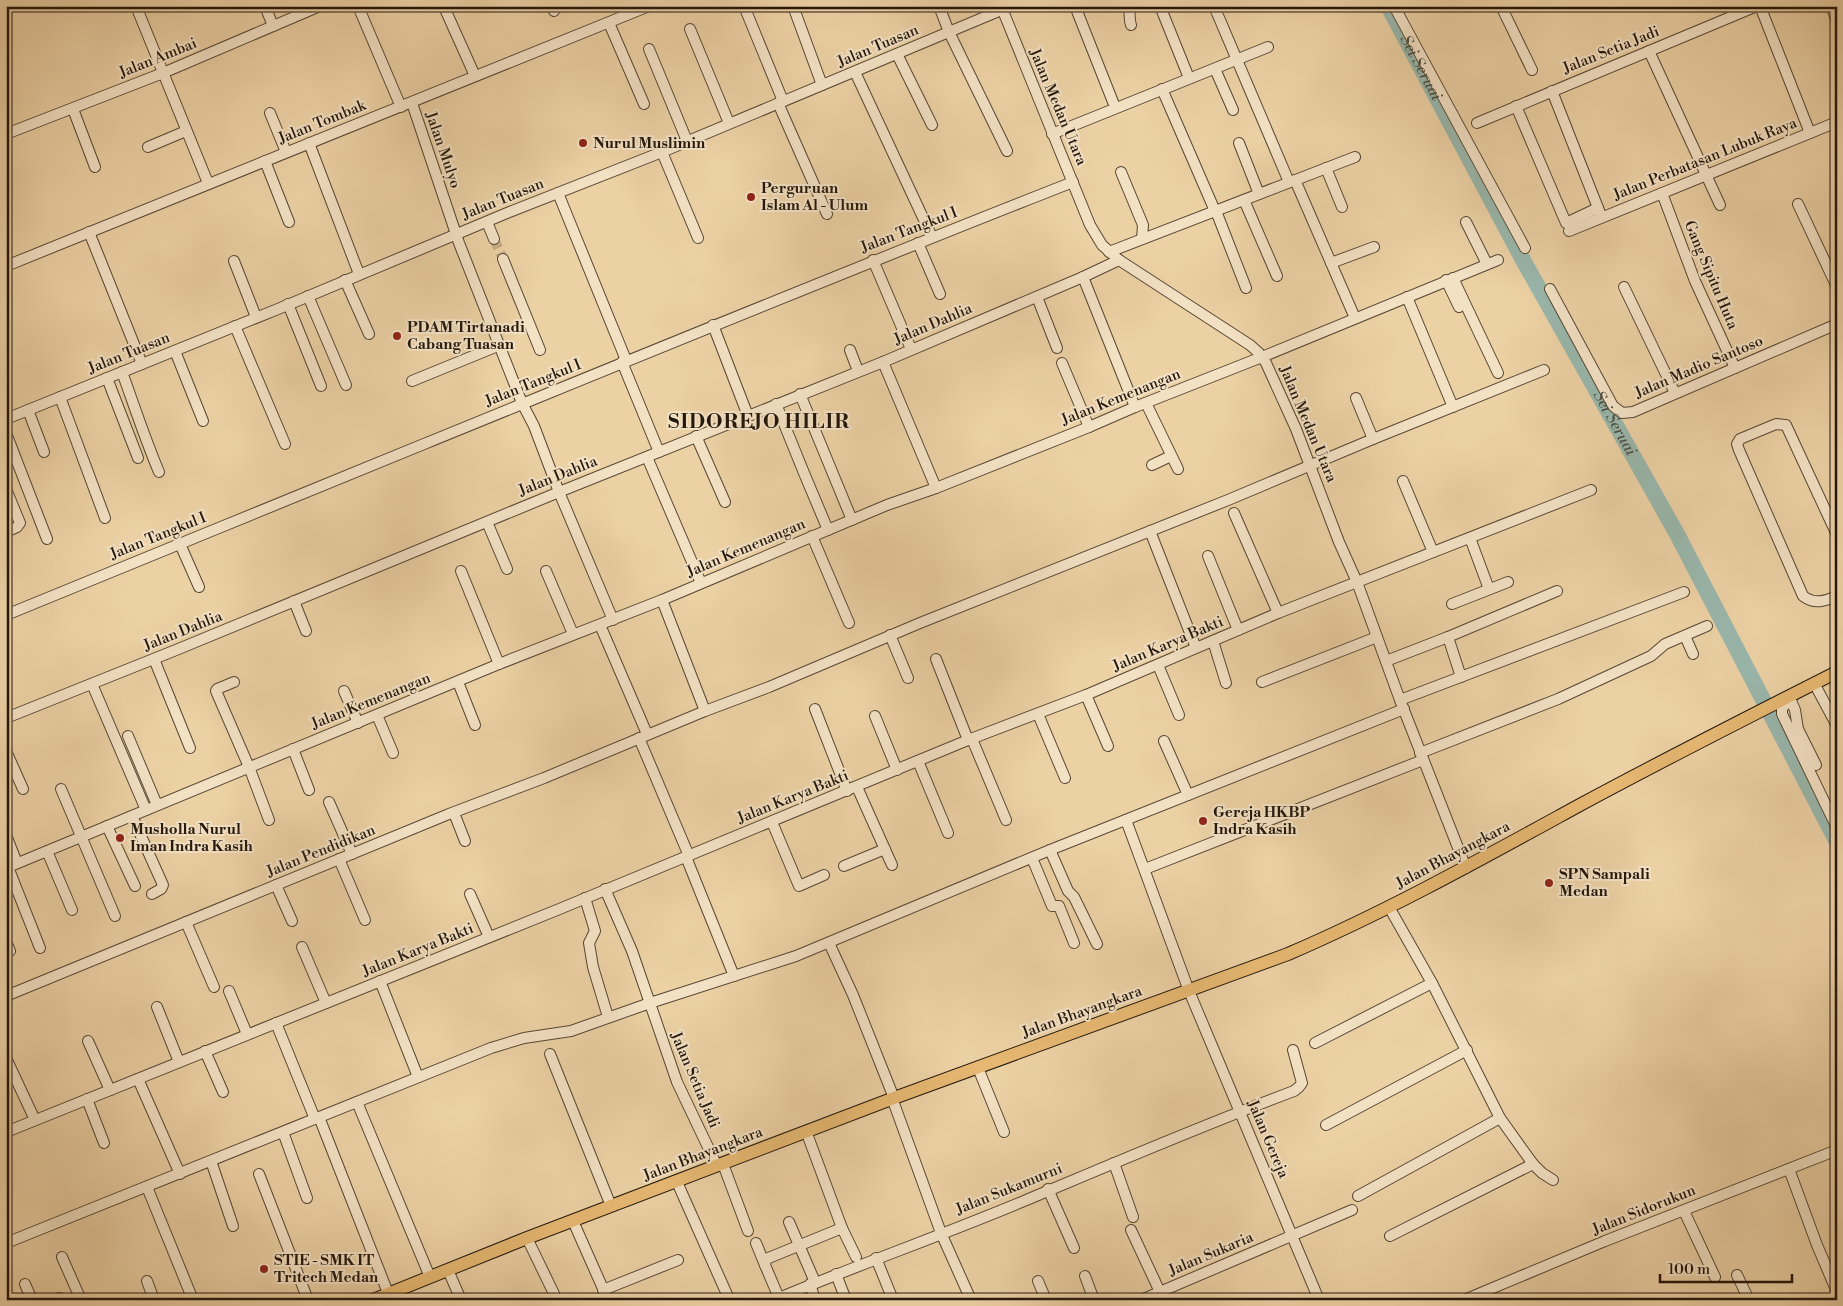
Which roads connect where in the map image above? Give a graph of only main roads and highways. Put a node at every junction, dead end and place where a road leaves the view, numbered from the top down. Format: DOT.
graph roads {
  1 [pos="1837,672"];
  2 [pos="374,1300"];
  1 -- 2 [label="main road, Jalan Bhayangkara"];
}
